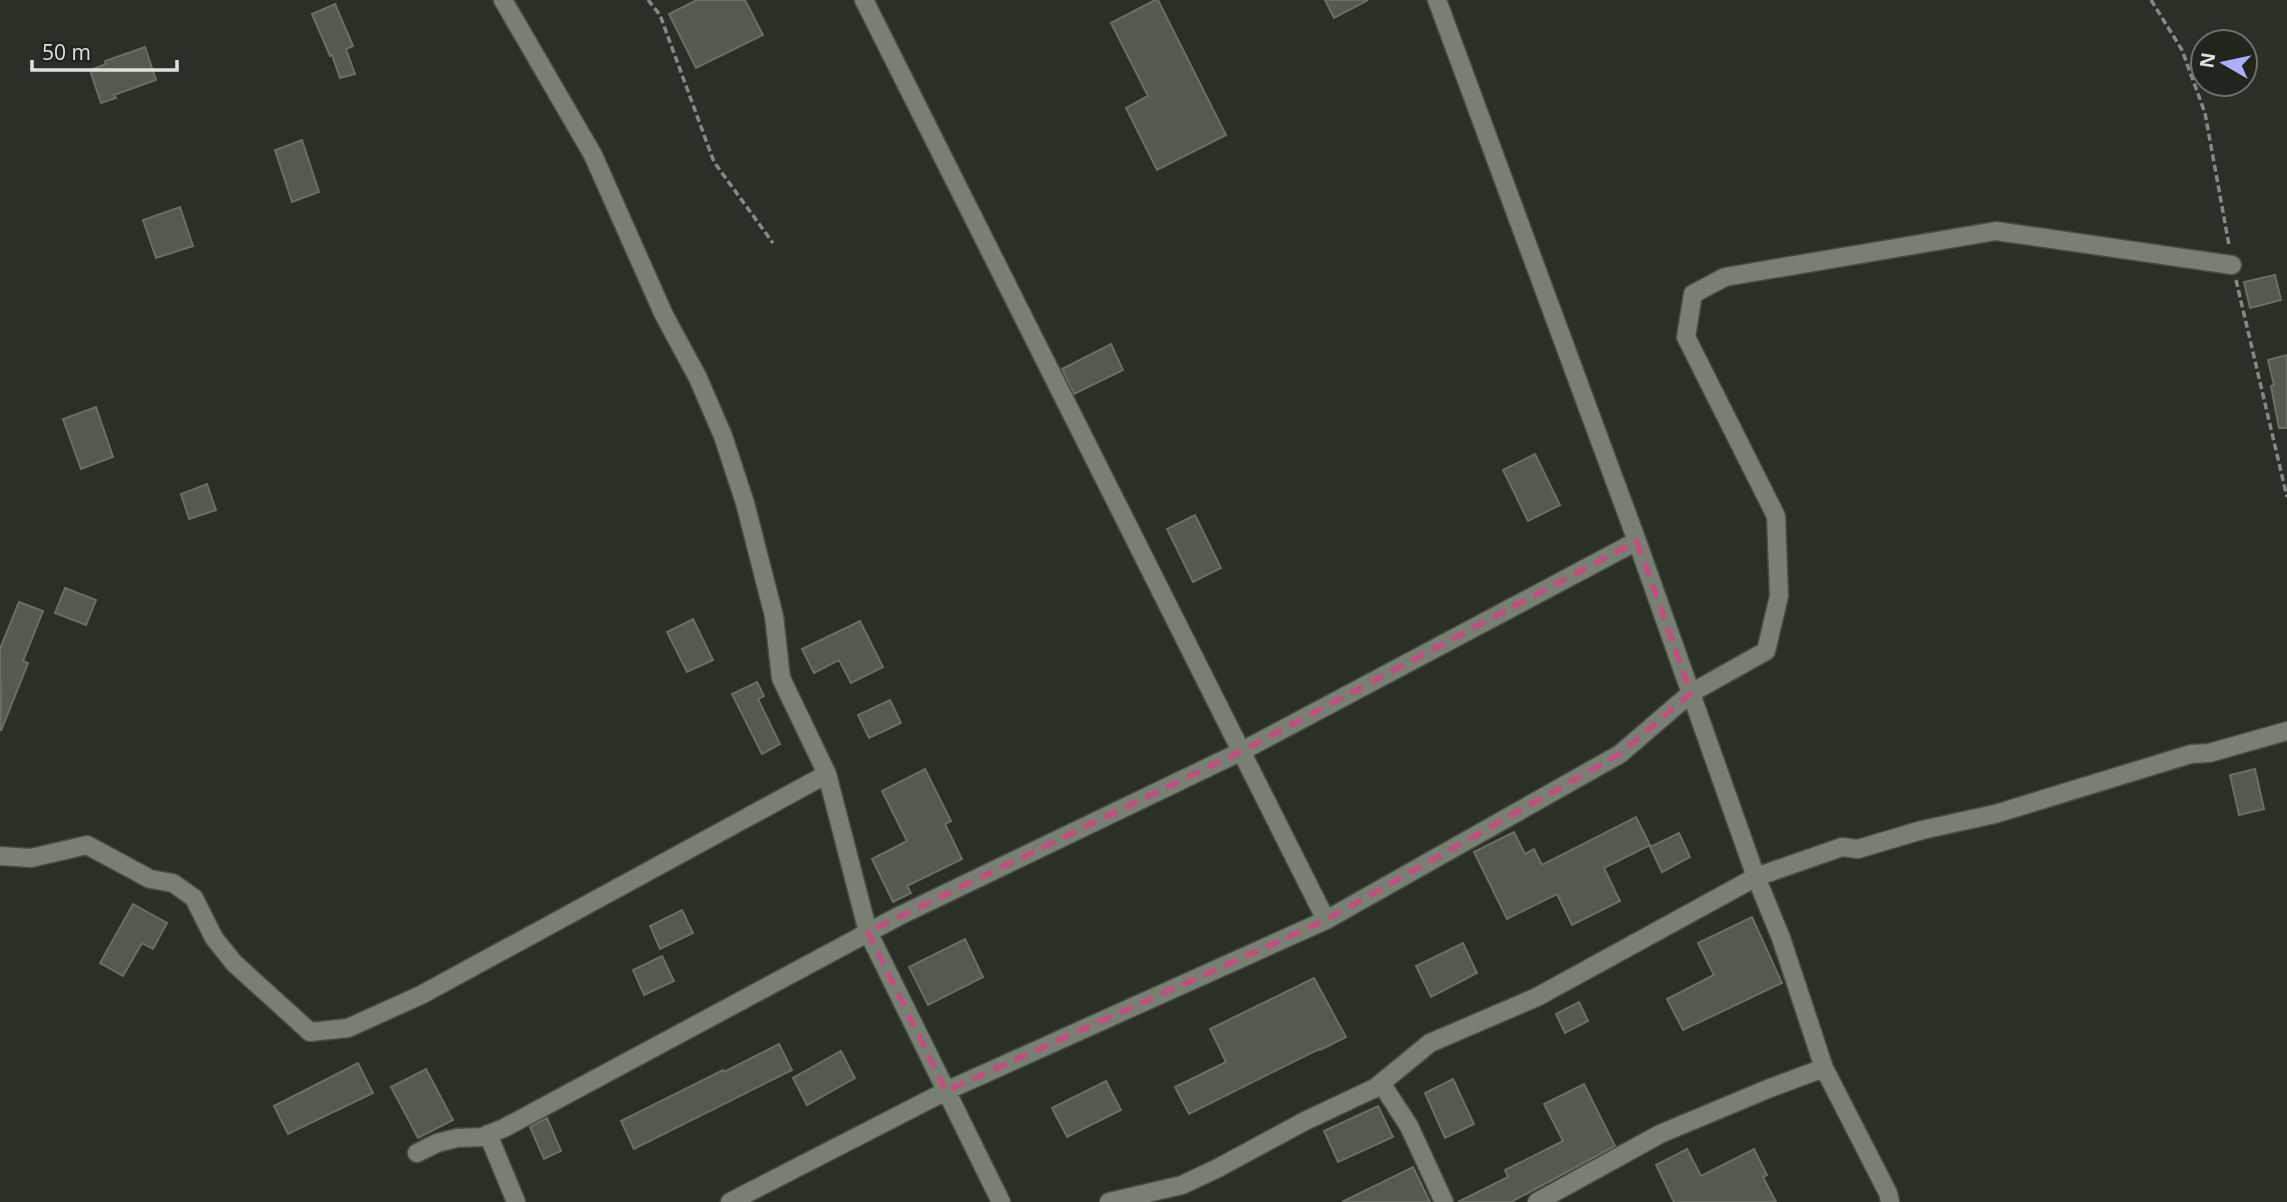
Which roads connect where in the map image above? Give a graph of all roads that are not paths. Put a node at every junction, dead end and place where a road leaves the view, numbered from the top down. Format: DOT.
graph roads {
  1 [pos="503,0"];
  2 [pos="864,0"];
  3 [pos="1437,0"];
  4 [pos="2232,265"];
  5 [pos="1637,541"];
  6 [pos="1691,693"];
  7 [pos="2287,731"];
  8 [pos="1242,751"];
  9 [pos="827,774"];
  10 [pos="0,856"];
  11 [pos="1756,877"];
  12 [pos="1326,920"];
  13 [pos="868,932"];
  14 [pos="1824,1068"];
  15 [pos="1381,1083"];
  16 [pos="946,1091"];
  17 [pos="488,1134"];
  18 [pos="417,1153"];
  19 [pos="516,1202"];
  20 [pos="730,1202"];
  21 [pos="1001,1202"];
  22 [pos="1109,1202"];
  23 [pos="1444,1202"];
  24 [pos="1537,1202"];
  25 [pos="1890,1202"];
  1 -- 9 [label="street"];
  2 -- 8 [label="street"];
  3 -- 5 [label="street"];
  4 -- 6 [label="street"];
  5 -- 6 [label="street"];
  5 -- 8 [label="street"];
  6 -- 11 [label="street"];
  6 -- 12 [label="street"];
  7 -- 11 [label="street"];
  8 -- 12 [label="street"];
  8 -- 13 [label="street"];
  9 -- 10 [label="street"];
  9 -- 13 [label="street"];
  11 -- 14 [label="street"];
  11 -- 15 [label="street"];
  12 -- 16 [label="street"];
  13 -- 16 [label="street"];
  13 -- 17 [label="street"];
  14 -- 24 [label="street"];
  14 -- 25 [label="street"];
  15 -- 22 [label="street"];
  15 -- 23 [label="street"];
  16 -- 20 [label="street"];
  16 -- 21 [label="street"];
  17 -- 18 [label="street"];
  17 -- 19 [label="street"];
}
